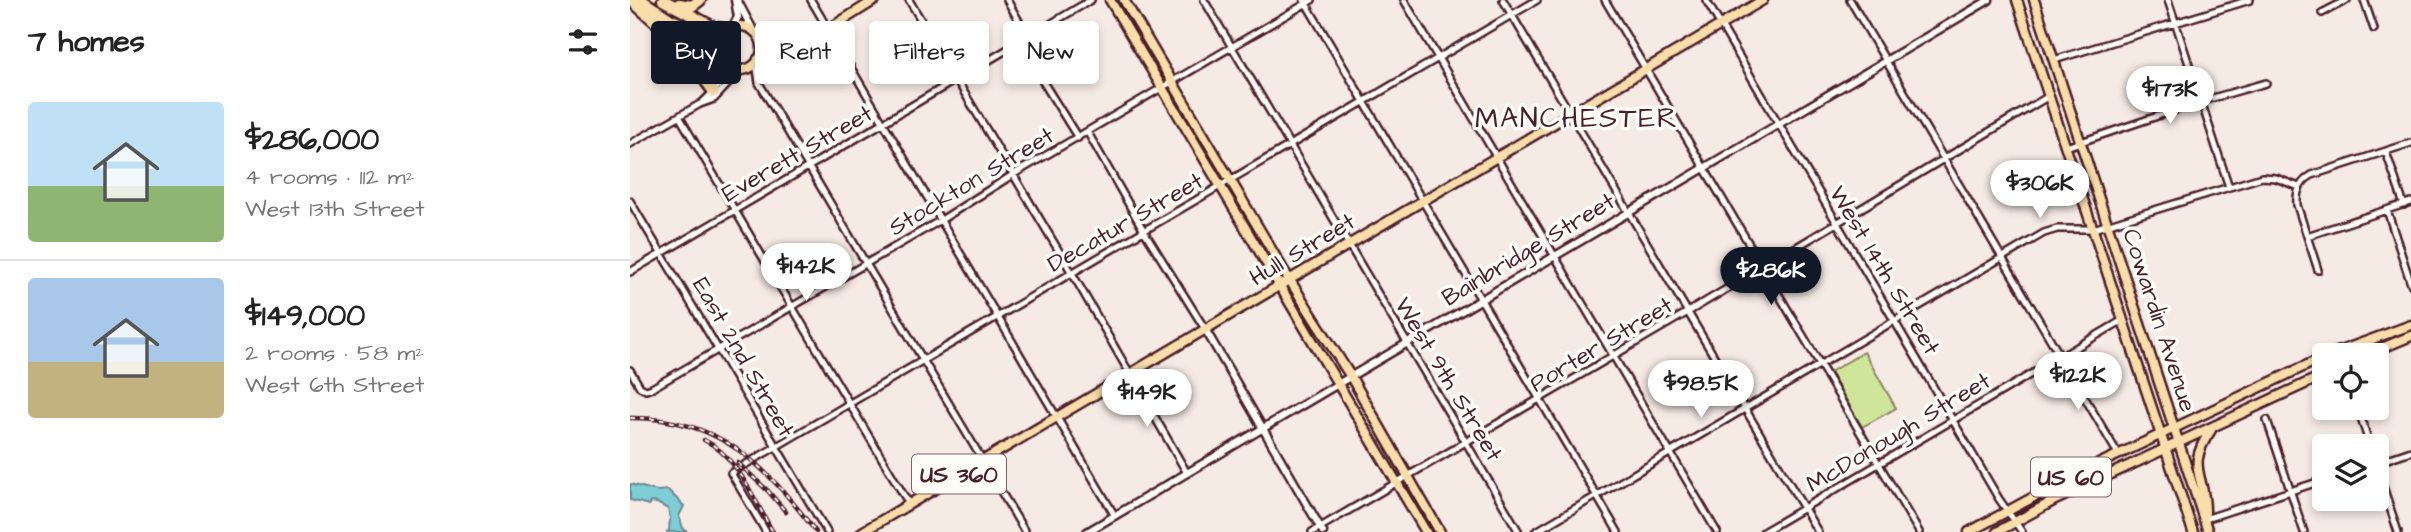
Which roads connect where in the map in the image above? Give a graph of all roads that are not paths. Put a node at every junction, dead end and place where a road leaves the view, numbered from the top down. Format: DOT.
graph roads {
  1 [pos="631,0"];
  2 [pos="641,0"];
  3 [pos="663,0"];
  4 [pos="672,0"];
  5 [pos="700,0"];
  6 [pos="736,0"];
  7 [pos="811,0"];
  8 [pos="875,0"];
  9 [pos="909,0"];
  10 [pos="1007,0"];
  11 [pos="1091,0"];
  12 [pos="1110,0"];
  13 [pos="1124,0"];
  14 [pos="1204,0"];
  15 [pos="1404,0"];
  16 [pos="1503,0"];
  17 [pos="1536,0"];
  18 [pos="1605,0"];
  19 [pos="1706,0"];
  20 [pos="1763,0"];
  21 [pos="1850,0"];
  22 [pos="1989,0"];
  23 [pos="2017,0"];
  24 [pos="2034,0"];
  25 [pos="2168,0"];
  26 [pos="2250,0"];
  27 [pos="2347,0"];
  28 [pos="2364,0"];
  29 [pos="1307,1"];
  30 [pos="2322,13"];
  31 [pos="1512,15"];
  32 [pos="675,21"];
  33 [pos="702,21"];
  34 [pos="735,21"];
  35 [pos="824,21"];
  36 [pos="840,21"];
  37 [pos="922,21"];
  38 [pos="1019,21"];
  39 [pos="1055,21"];
  40 [pos="2175,22"];
  41 [pos="1720,25"];
  42 [pos="2374,29"];
  43 [pos="755,33"];
  44 [pos="1232,47"];
  45 [pos="1439,57"];
  46 [pos="2054,60"];
  47 [pos="755,61"];
  48 [pos="1885,61"];
  49 [pos="1646,68"];
  50 [pos="742,69"];
  51 [pos="855,74"];
  52 [pos="1172,83"];
  53 [pos="2266,83"];
  54 [pos="719,84"];
  55 [pos="760,84"];
  56 [pos="950,84"];
  57 [pos="959,84"];
  58 [pos="1045,84"];
  59 [pos="1163,89"];
  60 [pos="714,92"];
  61 [pos="2049,96"];
  62 [pos="2202,101"];
  63 [pos="1364,102"];
  64 [pos="700,104"];
  65 [pos="1570,113"];
  66 [pos="680,116"];
  67 [pos="883,122"];
  68 [pos="1779,124"];
  69 [pos="1088,133"];
  70 [pos="1078,138"];
  71 [pos="2081,142"];
  72 [pos="2411,143"];
  73 [pos="630,144"];
  74 [pos="1290,146"];
  75 [pos="2066,147"];
  76 [pos="2386,152"];
  77 [pos="1497,157"];
  78 [pos="1944,159"];
  79 [pos="809,166"];
  80 [pos="1704,167"];
  81 [pos="1014,174"];
  82 [pos="1230,181"];
  83 [pos="1220,187"];
  84 [pos="2229,187"];
  85 [pos="2299,187"];
  86 [pos="630,201"];
  87 [pos="1422,201"];
  88 [pos="2411,202"];
  89 [pos="2404,205"];
  90 [pos="734,210"];
  91 [pos="2387,210"];
  92 [pos="1629,213"];
  93 [pos="941,220"];
  94 [pos="1837,223"];
  95 [pos="2108,225"];
  96 [pos="2093,229"];
  97 [pos="1144,231"];
  98 [pos="2307,236"];
  99 [pos="1348,244"];
  100 [pos="662,253"];
  101 [pos="1555,256"];
  102 [pos="2002,258"];
  103 [pos="2408,262"];
  104 [pos="867,263"];
  105 [pos="1763,267"];
  106 [pos="2318,270"];
  107 [pos="630,272"];
  108 [pos="1072,274"];
  109 [pos="1289,280"];
  110 [pos="2411,284"];
  111 [pos="1279,286"];
  112 [pos="1481,300"];
  113 [pos="792,306"];
  114 [pos="1688,312"];
  115 [pos="998,318"];
  116 [pos="2123,320"];
  117 [pos="1895,321"];
  118 [pos="2411,325"];
  119 [pos="1205,329"];
  120 [pos="2411,336"];
  121 [pos="1407,343"];
  122 [pos="2362,343"];
  123 [pos="2389,345"];
  124 [pos="720,350"];
  125 [pos="1614,356"];
  126 [pos="2060,356"];
  127 [pos="925,360"];
  128 [pos="2312,363"];
  129 [pos="1821,365"];
  130 [pos="630,370"];
  131 [pos="1130,372"];
  132 [pos="1351,377"];
  133 [pos="2312,380"];
  134 [pos="1339,383"];
  135 [pos="1539,400"];
  136 [pos="851,404"];
  137 [pos="1745,409"];
  138 [pos="1057,416"];
  139 [pos="1953,420"];
  140 [pos="2267,420"];
  141 [pos="2175,427"];
  142 [pos="2213,427"];
  143 [pos="1262,428"];
  144 [pos="2161,434"];
  145 [pos="1466,443"];
  146 [pos="2180,443"];
  147 [pos="777,448"];
  148 [pos="2166,449"];
  149 [pos="2411,451"];
  150 [pos="1670,453"];
  151 [pos="2118,454"];
  152 [pos="2389,459"];
  153 [pos="983,460"];
  154 [pos="1879,464"];
  155 [pos="1187,473"];
  156 [pos="1407,475"];
  157 [pos="1396,482"];
  158 [pos="2312,484"];
  159 [pos="2290,491"];
  160 [pos="1596,496"];
  161 [pos="909,504"];
  162 [pos="2389,504"];
  163 [pos="1803,508"];
  164 [pos="2007,511"];
  165 [pos="1115,516"];
  166 [pos="2205,519"];
  167 [pos="2016,521"];
  168 [pos="1322,530"];
  169 [pos="766,532"];
  170 [pos="827,532"];
  171 [pos="862,532"];
  172 [pos="1025,532"];
  173 [pos="1087,532"];
  174 [pos="1312,532"];
  175 [pos="1426,532"];
  176 [pos="1440,532"];
  177 [pos="1519,532"];
  178 [pos="1535,532"];
  179 [pos="1618,532"];
  180 [pos="1717,532"];
  181 [pos="1763,532"];
  182 [pos="1818,532"];
  183 [pos="1919,532"];
  184 [pos="1969,532"];
  185 [pos="1997,532"];
  186 [pos="2022,532"];
  187 [pos="2193,532"];
  188 [pos="2208,532"];
  189 [pos="2304,532"];
  190 [pos="2398,532"];
  1 -- 60 [label="highway"];
  2 -- 32 [label="highway"];
  3 -- 33 [label="highway"];
  4 -- 5 [label="highway"];
  6 -- 34 [label="street"];
  6 -- 43 [label="street"];
  7 -- 35 [label="street"];
  8 -- 36 [label="main road"];
  9 -- 37 [label="street"];
  10 -- 38 [label="street"];
  11 -- 39 [label="street, Everett Street"];
  12 -- 59 [label="main road"];
  13 -- 52 [label="main road"];
  14 -- 44 [label="street, West 9th Street"];
  15 -- 45 [label="street"];
  16 -- 31 [label="street"];
  17 -- 31 [label="street, Decatur Street"];
  18 -- 49 [label="street"];
  19 -- 41 [label="street, West 14th Street"];
  20 -- 41 [label="main road, Hull Street / US 360"];
  21 -- 48 [label="street"];
  22 -- 48 [label="street, Bainbridge Street"];
  23 -- 61 [label="main road, Cowardin Avenue"];
  24 -- 46 [label="main road, Cowardin Avenue"];
  25 -- 40 [label="street"];
  26 -- 40 [label="street"];
  27 -- 30 [label="street"];
  28 -- 42 [label="street"];
  29 -- 44 [label="street, Stockton Street"];
  29 -- 63 [label="street"];
  31 -- 45 [label="street, Decatur Street"];
  31 -- 65 [label="street"];
  40 -- 46 [label="street"];
  40 -- 62 [label="street"];
  41 -- 49 [label="main road, Hull Street / US 360"];
  41 -- 68 [label="street, West 14th Street"];
  44 -- 52 [label="street, Stockton Street"];
  44 -- 74 [label="street, West 9th Street"];
  45 -- 63 [label="street, Decatur Street"];
  45 -- 77 [label="street"];
  46 -- 71 [label="main road, Cowardin Avenue"];
  47 -- 50 [label="main road"];
  48 -- 68 [label="street, Bainbridge Street"];
  48 -- 78 [label="street"];
  49 -- 65 [label="main road, Hull Street / US 360"];
  49 -- 80 [label="street"];
  50 -- 64 [label="street"];
  51 -- 67 [label="street"];
  52 -- 59 [label="street, Stockton Street"];
  52 -- 82 [label="main road"];
  53 -- 62 [label="street"];
  54 -- 60 [label="street"];
  55 -- 79 [label="street"];
  56 -- 67 [label="street, Everett Street"];
  57 -- 81 [label="street"];
  58 -- 70 [label="street"];
  59 -- 69 [label="street, Stockton Street"];
  59 -- 83 [label="main road"];
  60 -- 64 [label="street"];
  61 -- 75 [label="main road, Cowardin Avenue"];
  61 -- 78 [label="street, Porter Street"];
  62 -- 71 [label="street"];
  62 -- 84 [label="street"];
  63 -- 74 [label="street, Decatur Street"];
  63 -- 87 [label="street"];
  64 -- 66 [label="street"];
  65 -- 77 [label="main road, Hull Street / US 360"];
  65 -- 92 [label="street"];
  66 -- 73 [label="street"];
  66 -- 90 [label="street"];
  67 -- 79 [label="street, Everett Street"];
  67 -- 93 [label="street"];
  68 -- 80 [label="street, Bainbridge Street"];
  68 -- 94 [label="street, West 14th Street"];
  69 -- 70 [label="street, Stockton Street"];
  69 -- 97 [label="street"];
  70 -- 81 [label="street, Stockton Street"];
  71 -- 75 [label="street"];
  71 -- 95 [label="main road, Cowardin Avenue"];
  72 -- 76 [label="street"];
  74 -- 82 [label="street, Decatur Street"];
  74 -- 99 [label="street, West 9th Street"];
  75 -- 96 [label="main road, Cowardin Avenue"];
  76 -- 85 [label="street"];
  76 -- 89 [label="street"];
  77 -- 87 [label="main road, Hull Street / US 360"];
  77 -- 101 [label="street"];
  78 -- 94 [label="street, Porter Street"];
  78 -- 102 [label="street"];
  79 -- 90 [label="street, Everett Street"];
  79 -- 104 [label="street"];
  80 -- 92 [label="street, Bainbridge Street"];
  80 -- 105 [label="street"];
  81 -- 93 [label="street, Stockton Street"];
  81 -- 108 [label="street"];
  82 -- 83 [label="street, Decatur Street"];
  82 -- 109 [label="main road"];
  83 -- 97 [label="street, Decatur Street"];
  83 -- 111 [label="main road"];
  84 -- 85 [label="street"];
  84 -- 95 [label="street"];
  85 -- 98 [label="street"];
  86 -- 100 [label="street, East 2nd Street"];
  87 -- 99 [label="main road, Hull Street / US 360"];
  87 -- 112 [label="street"];
  88 -- 89 [label="street"];
  89 -- 91 [label="street"];
  90 -- 100 [label="street, Everett Street"];
  90 -- 113 [label="street"];
  91 -- 98 [label="street"];
  91 -- 103 [label="street"];
  92 -- 101 [label="street, Bainbridge Street"];
  92 -- 114 [label="street"];
  93 -- 104 [label="street, Stockton Street"];
  93 -- 115 [label="street"];
  94 -- 105 [label="street, Porter Street"];
  94 -- 117 [label="street, West 14th Street"];
  95 -- 96 [label="street"];
  95 -- 141 [label="main road, Cowardin Avenue"];
  96 -- 102 [label="street"];
  96 -- 116 [label="main road, Cowardin Avenue"];
  97 -- 108 [label="street, Decatur Street"];
  97 -- 119 [label="street"];
  98 -- 106 [label="street"];
  99 -- 109 [label="main road, Hull Street / US 360"];
  99 -- 121 [label="street, West 9th Street"];
  100 -- 107 [label="street, Everett Street"];
  100 -- 124 [label="street, East 2nd Street"];
  101 -- 112 [label="street, Bainbridge Street"];
  101 -- 125 [label="street"];
  102 -- 117 [label="street"];
  102 -- 126 [label="street"];
  103 -- 110 [label="street"];
  104 -- 113 [label="street, Stockton Street"];
  104 -- 127 [label="street"];
  105 -- 114 [label="street, Porter Street"];
  105 -- 129 [label="street"];
  108 -- 115 [label="street, Decatur Street"];
  108 -- 131 [label="street"];
  109 -- 111 [label="main road, Hull Street / US 360"];
  109 -- 132 [label="main road"];
  111 -- 119 [label="main road, Hull Street / US 360"];
  111 -- 134 [label="main road"];
  112 -- 121 [label="street, Bainbridge Street"];
  112 -- 135 [label="street"];
  113 -- 124 [label="street, Stockton Street"];
  113 -- 136 [label="street"];
  114 -- 125 [label="street, Porter Street"];
  114 -- 137 [label="street"];
  115 -- 127 [label="street, Decatur Street"];
  115 -- 138 [label="street"];
  116 -- 126 [label="street, McDonough Street"];
  116 -- 144 [label="main road, Cowardin Avenue"];
  117 -- 129 [label="street"];
  117 -- 139 [label="street, West 14th Street"];
  118 -- 122 [label="main road, US 60"];
  119 -- 131 [label="main road, Hull Street / US 360"];
  119 -- 143 [label="street"];
  120 -- 123 [label="main road"];
  121 -- 132 [label="street, Bainbridge Street"];
  121 -- 145 [label="street, West 9th Street"];
  124 -- 130 [label="street, Stockton Street"];
  124 -- 147 [label="street, East 2nd Street"];
  125 -- 135 [label="street, Porter Street"];
  125 -- 150 [label="street"];
  126 -- 139 [label="street, McDonough Street"];
  126 -- 151 [label="street"];
  127 -- 136 [label="street, Decatur Street"];
  127 -- 153 [label="street"];
  128 -- 141 [label="main road, US 60"];
  129 -- 137 [label="street"];
  129 -- 154 [label="street"];
  131 -- 138 [label="main road, Hull Street / US 360"];
  131 -- 155 [label="street"];
  132 -- 134 [label="street, Bainbridge Street"];
  132 -- 156 [label="main road"];
  133 -- 142 [label="main road, US 60"];
  134 -- 143 [label="street, Bainbridge Street"];
  134 -- 157 [label="main road"];
  135 -- 145 [label="street, Porter Street"];
  135 -- 160 [label="street"];
  136 -- 147 [label="street, Decatur Street"];
  136 -- 161 [label="street"];
  137 -- 150 [label="street"];
  137 -- 163 [label="street"];
  138 -- 153 [label="main road, Hull Street / US 360"];
  138 -- 165 [label="street"];
  139 -- 154 [label="street, McDonough Street"];
  139 -- 164 [label="street, West 14th Street"];
  140 -- 159 [label="street"];
  141 -- 144 [label="main road, US 60"];
  141 -- 146 [label="main road, Cowardin Avenue"];
  142 -- 146 [label="main road, US 60"];
  142 -- 166 [label="main road"];
  143 -- 155 [label="street, Bainbridge Street"];
  143 -- 168 [label="street"];
  144 -- 148 [label="main road, Cowardin Avenue"];
  144 -- 151 [label="main road, US 60"];
  145 -- 156 [label="street, Porter Street"];
  145 -- 177 [label="street, West 9th Street"];
  146 -- 148 [label="main road, US 60"];
  146 -- 166 [label="main road, Cowardin Avenue"];
  147 -- 169 [label="street, Decatur Street"];
  147 -- 170 [label="street, East 2nd Street"];
  148 -- 167 [label="main road, US 60"];
  148 -- 187 [label="main road, Cowardin Avenue"];
  149 -- 152 [label="street"];
  150 -- 160 [label="street"];
  150 -- 180 [label="street"];
  151 -- 164 [label="main road, US 60"];
  153 -- 161 [label="main road, Hull Street / US 360"];
  153 -- 172 [label="street"];
  154 -- 163 [label="street, McDonough Street"];
  154 -- 183 [label="street"];
  155 -- 165 [label="street, Bainbridge Street"];
  156 -- 157 [label="street, Porter Street"];
  156 -- 176 [label="main road"];
  157 -- 168 [label="street, Porter Street"];
  157 -- 175 [label="main road"];
  158 -- 159 [label="street"];
  159 -- 166 [label="street"];
  159 -- 189 [label="street"];
  160 -- 178 [label="street"];
  160 -- 179 [label="street"];
  161 -- 171 [label="main road, Hull Street / US 360"];
  162 -- 190 [label="street"];
  163 -- 181 [label="street, McDonough Street"];
  163 -- 182 [label="street"];
  164 -- 167 [label="street, West 14th Street"];
  164 -- 184 [label="main road, US 60"];
  165 -- 173 [label="street, Bainbridge Street"];
  166 -- 188 [label="main road, Cowardin Avenue"];
  167 -- 185 [label="main road, US 60"];
  167 -- 186 [label="street, West 14th Street"];
  168 -- 174 [label="street, Porter Street"];
}
